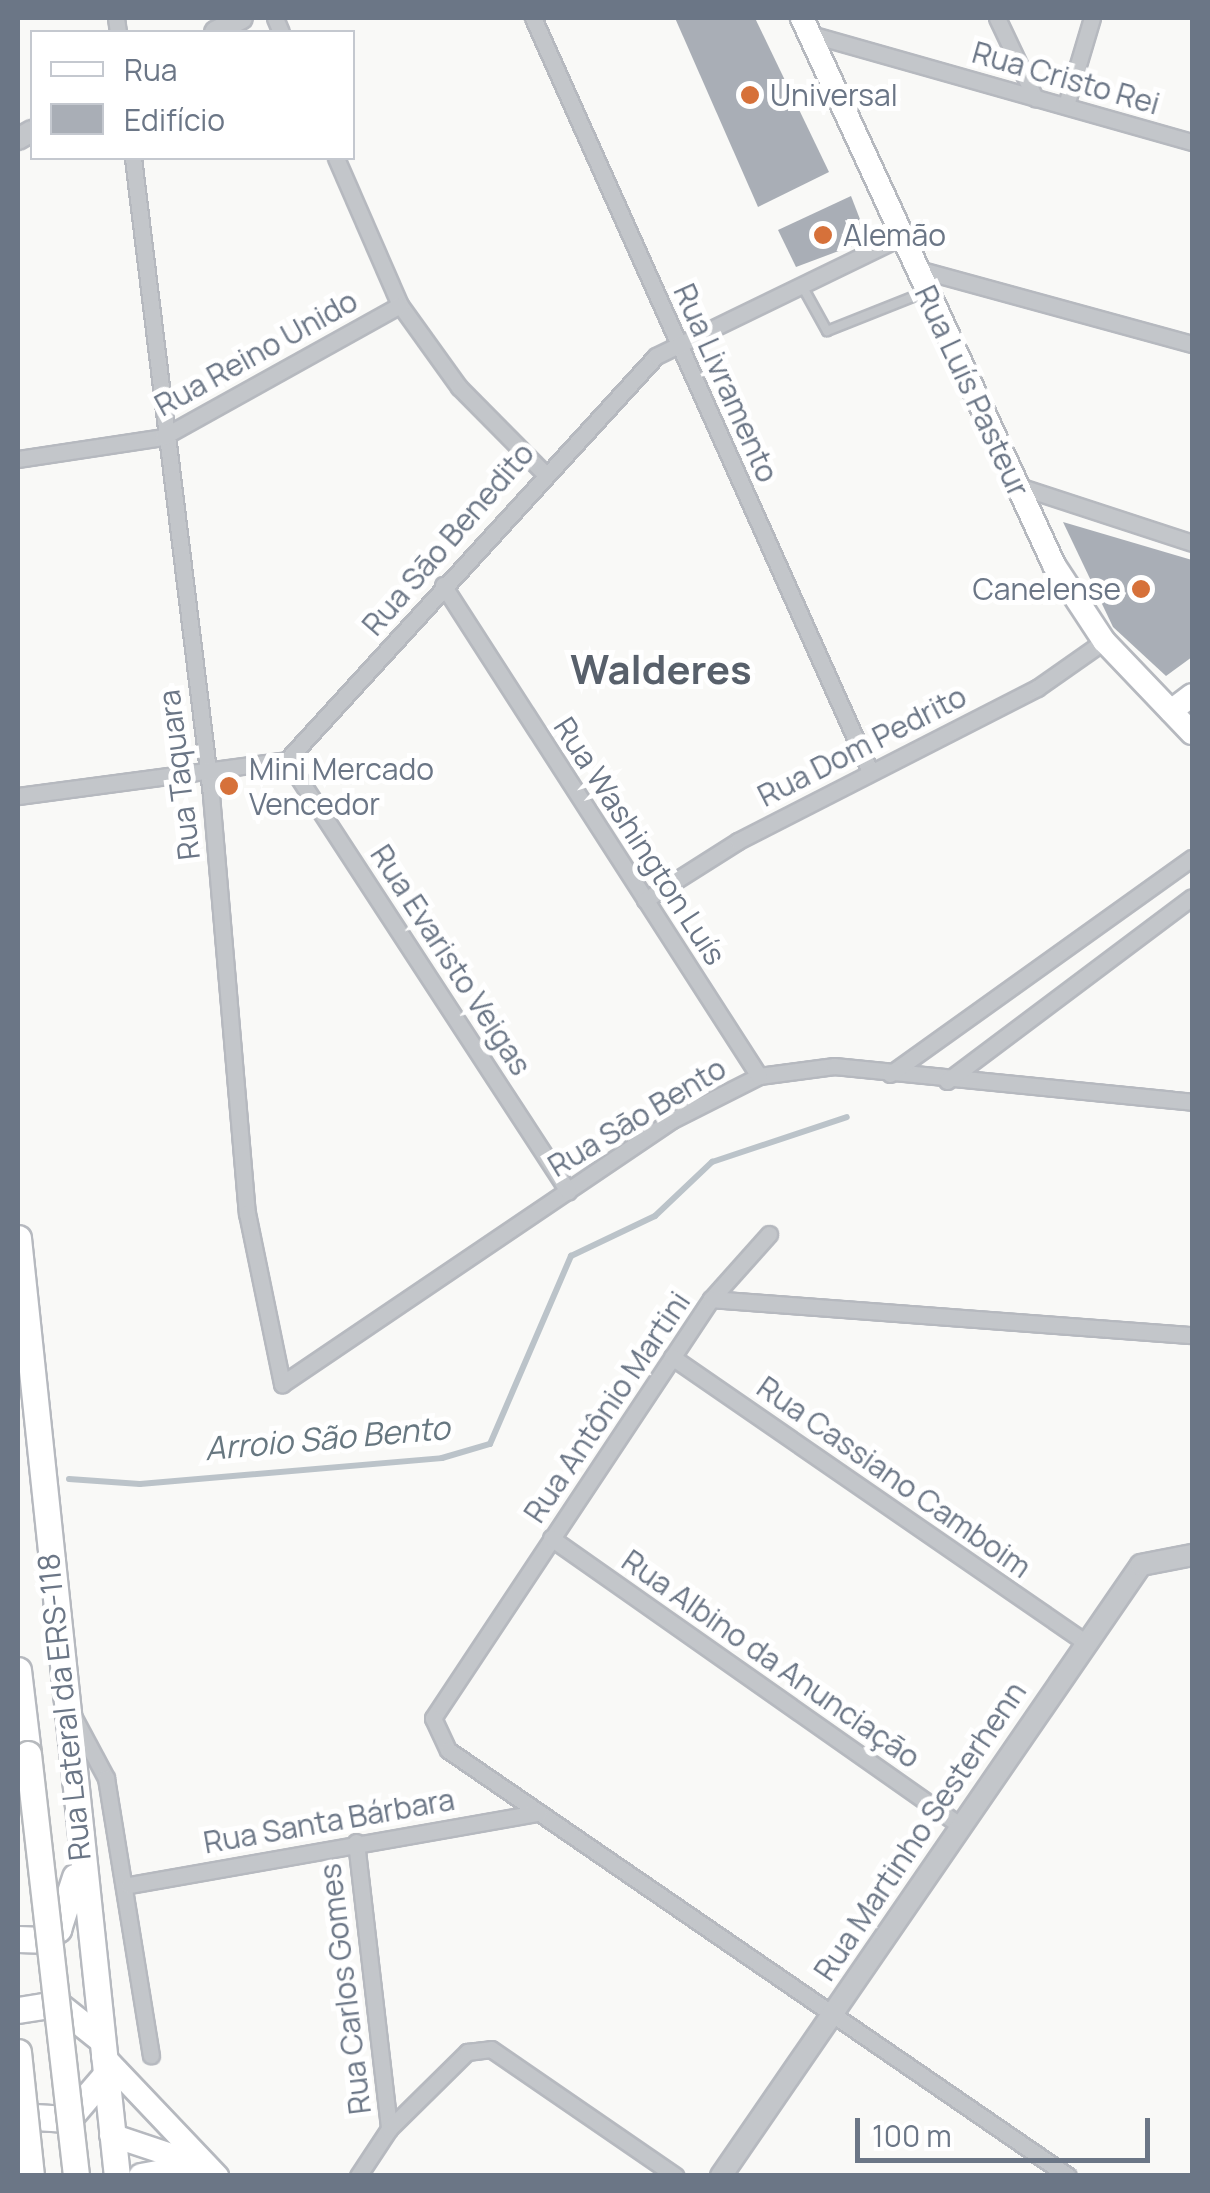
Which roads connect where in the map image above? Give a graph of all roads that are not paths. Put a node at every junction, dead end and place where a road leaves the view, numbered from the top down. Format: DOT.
graph roads {
  1 [pos="242,18"];
  2 [pos="533,18"];
  3 [pos="997,18"];
  4 [pos="1092,18"];
  5 [pos="806,26"];
  6 [pos="219,30"];
  7 [pos="1035,98"];
  8 [pos="1066,106"];
  9 [pos="1192,142"];
  10 [pos="132,160"];
  11 [pos="337,160"];
  12 [pos="899,238"];
  13 [pos="914,268"];
  14 [pos="801,283"];
  15 [pos="925,292"];
  16 [pos="400,305"];
  17 [pos="678,342"];
  18 [pos="1192,344"];
  19 [pos="164,437"];
  20 [pos="18,459"];
  21 [pos="542,471"];
  22 [pos="1015,485"];
  23 [pos="1192,543"];
  24 [pos="442,586"];
  25 [pos="1104,641"];
  26 [pos="1192,695"];
  27 [pos="1172,710"];
  28 [pos="1192,733"];
  29 [pos="287,760"];
  30 [pos="208,768"];
  31 [pos="870,770"];
  32 [pos="18,796"];
  33 [pos="1192,858"];
  34 [pos="1192,897"];
  35 [pos="645,900"];
  36 [pos="1081,938"];
  37 [pos="1100,964"];
  38 [pos="890,1074"];
  39 [pos="759,1076"];
  40 [pos="947,1081"];
  41 [pos="1192,1102"];
  42 [pos="568,1190"];
  43 [pos="769,1234"];
  44 [pos="18,1238"];
  45 [pos="711,1300"];
  46 [pos="1192,1335"];
  47 [pos="672,1357"];
  48 [pos="282,1384"];
  49 [pos="551,1538"];
  50 [pos="1192,1555"];
  51 [pos="1084,1642"];
  52 [pos="18,1670"];
  53 [pos="60,1693"];
  54 [pos="448,1750"];
  55 [pos="539,1813"];
  56 [pos="959,1825"];
  57 [pos="78,1837"];
  58 [pos="356,1842"];
  59 [pos="130,1884"];
  60 [pos="18,1938"];
  61 [pos="24,2002"];
  62 [pos="833,2012"];
  63 [pos="18,2052"];
  64 [pos="151,2055"];
  65 [pos="103,2057"];
  66 [pos="18,2116"];
  67 [pos="68,2119"];
  68 [pos="389,2129"];
  69 [pos="112,2134"];
  70 [pos="209,2170"];
  71 [pos="31,2176"];
  72 [pos="76,2176"];
  73 [pos="116,2176"];
  74 [pos="141,2176"];
  75 [pos="358,2176"];
  76 [pos="676,2176"];
  77 [pos="721,2176"];
  78 [pos="1068,2176"];
  1 -- 6 [label="street"];
  2 -- 17 [label="street, Rua Livramento"];
  3 -- 7 [label="street"];
  4 -- 8 [label="street"];
  5 -- 7 [label="street, Rua Cristo Rei"];
  5 -- 12 [label="main road, Rua Luís Pasteur"];
  7 -- 8 [label="street, Rua Cristo Rei"];
  8 -- 9 [label="street, Rua Cristo Rei"];
  10 -- 19 [label="street, Rua Taquara"];
  11 -- 16 [label="street"];
  12 -- 13 [label="main road, Rua Luís Pasteur"];
  12 -- 14 [label="street, Rua São Benedito"];
  13 -- 15 [label="main road, Rua Luís Pasteur"];
  13 -- 18 [label="street"];
  14 -- 15 [label="lane"];
  14 -- 17 [label="street, Rua São Benedito"];
  15 -- 22 [label="main road, Rua Luís Pasteur"];
  16 -- 19 [label="street, Rua Reino Unido"];
  16 -- 21 [label="street"];
  17 -- 21 [label="street, Rua São Benedito"];
  17 -- 31 [label="street, Rua Livramento"];
  19 -- 20 [label="street, Rua Reino Unido"];
  19 -- 30 [label="street, Rua Taquara"];
  21 -- 24 [label="street, Rua São Benedito"];
  22 -- 23 [label="street"];
  22 -- 25 [label="main road, Rua Luís Pasteur"];
  24 -- 29 [label="street, Rua São Benedito"];
  24 -- 35 [label="street, Rua Washington Luís"];
  25 -- 27 [label="main road, Rua Luís Pasteur"];
  25 -- 31 [label="street, Rua Dom Pedrito"];
  26 -- 27 [label="main road"];
  27 -- 28 [label="main road, Rua Luís Pasteur"];
  29 -- 30 [label="street"];
  29 -- 42 [label="street, Rua Evaristo Veigas"];
  30 -- 32 [label="street"];
  30 -- 48 [label="street, Rua Taquara"];
  31 -- 35 [label="street, Rua Dom Pedrito"];
  33 -- 36 [label="street"];
  34 -- 37 [label="street"];
  35 -- 39 [label="street, Rua Washington Luís"];
  36 -- 37 [label="street"];
  36 -- 38 [label="street"];
  37 -- 40 [label="street"];
  38 -- 39 [label="street, Rua São Bento"];
  38 -- 40 [label="street, Rua São Bento"];
  39 -- 42 [label="street, Rua São Bento"];
  40 -- 41 [label="street, Rua São Bento"];
  42 -- 48 [label="street, Rua São Bento"];
  43 -- 45 [label="street"];
  44 -- 53 [label="main road, Rua Lateral da ERS-118"];
  45 -- 46 [label="street, Rua Antônio Martini"];
  45 -- 47 [label="street, Rua Antônio Martini"];
  47 -- 49 [label="street, Rua Antônio Martini"];
  47 -- 51 [label="street, Rua Cassiano Camboim"];
  49 -- 54 [label="street, Rua Antônio Martini"];
  49 -- 56 [label="street, Rua Albino da Anunciação"];
  50 -- 51 [label="street, Rua Martinho Sesterhenn"];
  51 -- 56 [label="street, Rua Martinho Sesterhenn"];
  52 -- 72 [label="main road, bridge"];
  53 -- 57 [label="main road, Rua Lateral da ERS-118"];
  53 -- 59 [label="street"];
  54 -- 55 [label="street, Rua Santa Bárbara"];
  55 -- 58 [label="street, Rua Santa Bárbara"];
  55 -- 62 [label="street, Rua Santa Bárbara"];
  56 -- 62 [label="street, Rua Martinho Sesterhenn"];
  57 -- 60 [label="main road"];
  57 -- 65 [label="main road, Rua Lateral da ERS-118"];
  58 -- 59 [label="street, Rua Santa Bárbara"];
  58 -- 68 [label="street, Rua Carlos Gomes"];
  59 -- 64 [label="street"];
  61 -- 65 [label="main road"];
  62 -- 77 [label="street, Rua Martinho Sesterhenn"];
  62 -- 78 [label="street, Rua Santa Bárbara"];
  63 -- 71 [label="main road, bridge"];
  65 -- 67 [label="main road"];
  65 -- 69 [label="main road, Rua Lateral da ERS-118"];
  65 -- 70 [label="main road"];
  66 -- 67 [label="main road"];
  67 -- 69 [label="main road"];
  68 -- 75 [label="street"];
  68 -- 76 [label="street"];
  69 -- 70 [label="main road"];
  69 -- 73 [label="main road, Rua Lateral da ERS-118"];
  70 -- 74 [label="main road"];
}
